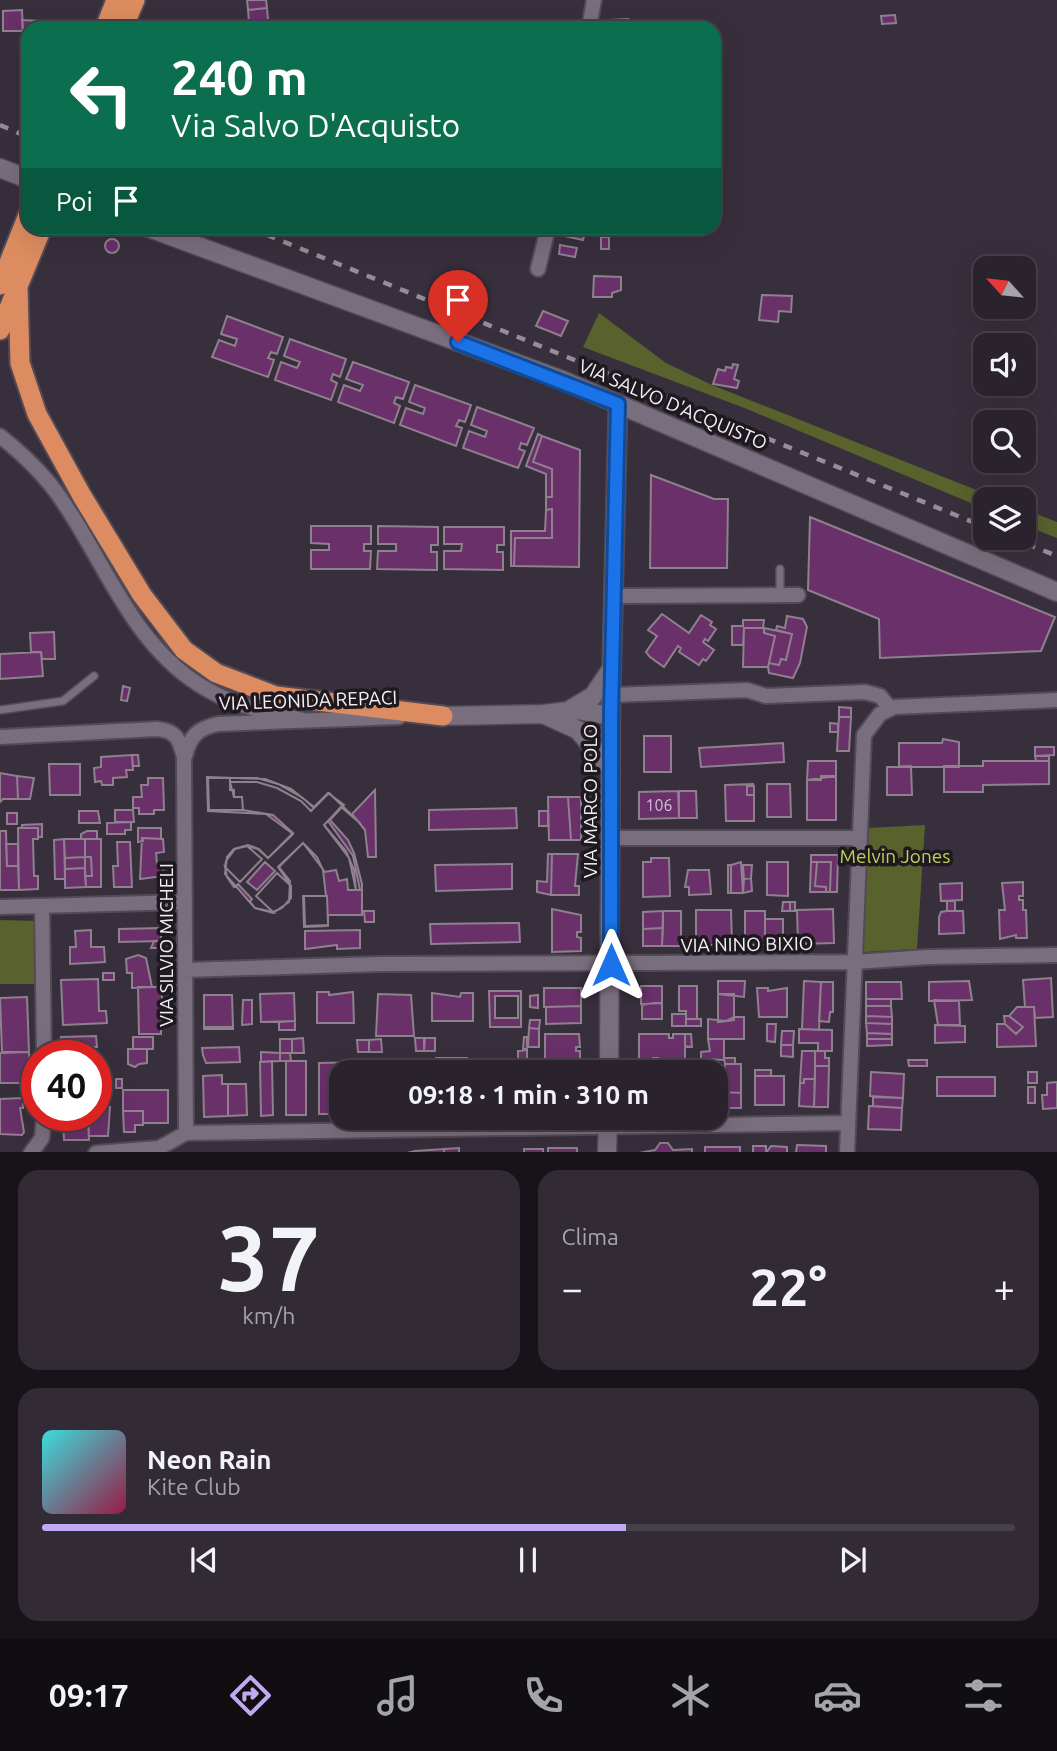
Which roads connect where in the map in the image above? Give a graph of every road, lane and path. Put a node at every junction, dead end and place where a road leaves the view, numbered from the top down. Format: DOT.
graph roads {
  1 [pos="116,0"];
  2 [pos="135,0"];
  3 [pos="594,0"];
  4 [pos="108,21"];
  5 [pos="126,21"];
  6 [pos="590,21"];
  7 [pos="0,168"];
  8 [pos="21,176"];
  9 [pos="30,235"];
  10 [pos="168,235"];
  11 [pos="546,235"];
  12 [pos="538,269"];
  13 [pos="9,286"];
  14 [pos="0,330"];
  15 [pos="618,404"];
  16 [pos="0,436"];
  17 [pos="780,569"];
  18 [pos="1057,592"];
  19 [pos="780,595"];
  20 [pos="798,595"];
  21 [pos="613,596"];
  22 [pos="612,664"];
  23 [pos="93,676"];
  24 [pos="611,695"];
  25 [pos="1057,700"];
  26 [pos="890,708"];
  27 [pos="0,710"];
  28 [pos="443,716"];
  29 [pos="570,718"];
  30 [pos="303,720"];
  31 [pos="611,723"];
  32 [pos="0,737"];
  33 [pos="184,757"];
  34 [pos="611,769"];
  35 [pos="612,838"];
  36 [pos="858,838"];
  37 [pos="185,902"];
  38 [pos="42,906"];
  39 [pos="0,907"];
  40 [pos="1057,955"];
  41 [pos="854,962"];
  42 [pos="611,965"];
  43 [pos="185,970"];
  44 [pos="44,1040"];
  45 [pos="609,1060"];
  46 [pos="728,1123"];
  47 [pos="848,1123"];
  48 [pos="329,1130"];
  49 [pos="608,1130"];
  50 [pos="43,1131"];
  51 [pos="186,1133"];
  52 [pos="32,1152"];
  53 [pos="109,1152"];
  54 [pos="607,1152"];
  55 [pos="847,1152"];
  1 -- 4 [label="highway"];
  2 -- 5 [label="highway"];
  3 -- 6 [label="street"];
  7 -- 8 [label="street"];
  9 -- 13 [label="highway"];
  10 -- 15 [label="street, VIA SALVO D'ACQUISTO"];
  11 -- 12 [label="street"];
  13 -- 14 [label="highway"];
  13 -- 28 [label="highway"];
  15 -- 18 [label="street, VIA SALVO D'ACQUISTO"];
  15 -- 21 [label="street, VIA MARCO POLO"];
  16 -- 30 [label="street"];
  17 -- 19 [label="lane"];
  19 -- 20 [label="street"];
  19 -- 21 [label="street"];
  21 -- 22 [label="street, VIA MARCO POLO"];
  22 -- 24 [label="street, VIA MARCO POLO"];
  22 -- 29 [label="street"];
  23 -- 27 [label="lane"];
  24 -- 26 [label="street"];
  24 -- 31 [label="street, VIA MARCO POLO"];
  25 -- 26 [label="street"];
  26 -- 36 [label="street"];
  28 -- 29 [label="street, VIA LEONIDA REPACI"];
  28 -- 30 [label="street, VIA LEONIDA REPACI"];
  29 -- 31 [label="street"];
  29 -- 34 [label="street"];
  30 -- 33 [label="street, VIA LEONIDA REPACI"];
  31 -- 34 [label="street, VIA MARCO POLO"];
  32 -- 33 [label="street"];
  33 -- 37 [label="street, VIA SILVIO MICHELI"];
  34 -- 35 [label="street, VIA MARCO POLO"];
  35 -- 36 [label="street"];
  35 -- 42 [label="street, VIA MARCO POLO"];
  36 -- 41 [label="street"];
  37 -- 38 [label="street"];
  37 -- 43 [label="street, VIA SILVIO MICHELI"];
  38 -- 39 [label="street"];
  38 -- 44 [label="street"];
  40 -- 41 [label="street, VIA NINO BIXIO"];
  41 -- 42 [label="street, VIA NINO BIXIO"];
  41 -- 47 [label="street"];
  42 -- 43 [label="street, VIA NINO BIXIO"];
  42 -- 45 [label="street, VIA MARCO POLO"];
  43 -- 51 [label="street, VIA SILVIO MICHELI"];
  46 -- 47 [label="street"];
  47 -- 55 [label="street"];
  48 -- 51 [label="street"];
  49 -- 54 [label="street"];
  50 -- 52 [label="street"];
  51 -- 53 [label="street"];
}
